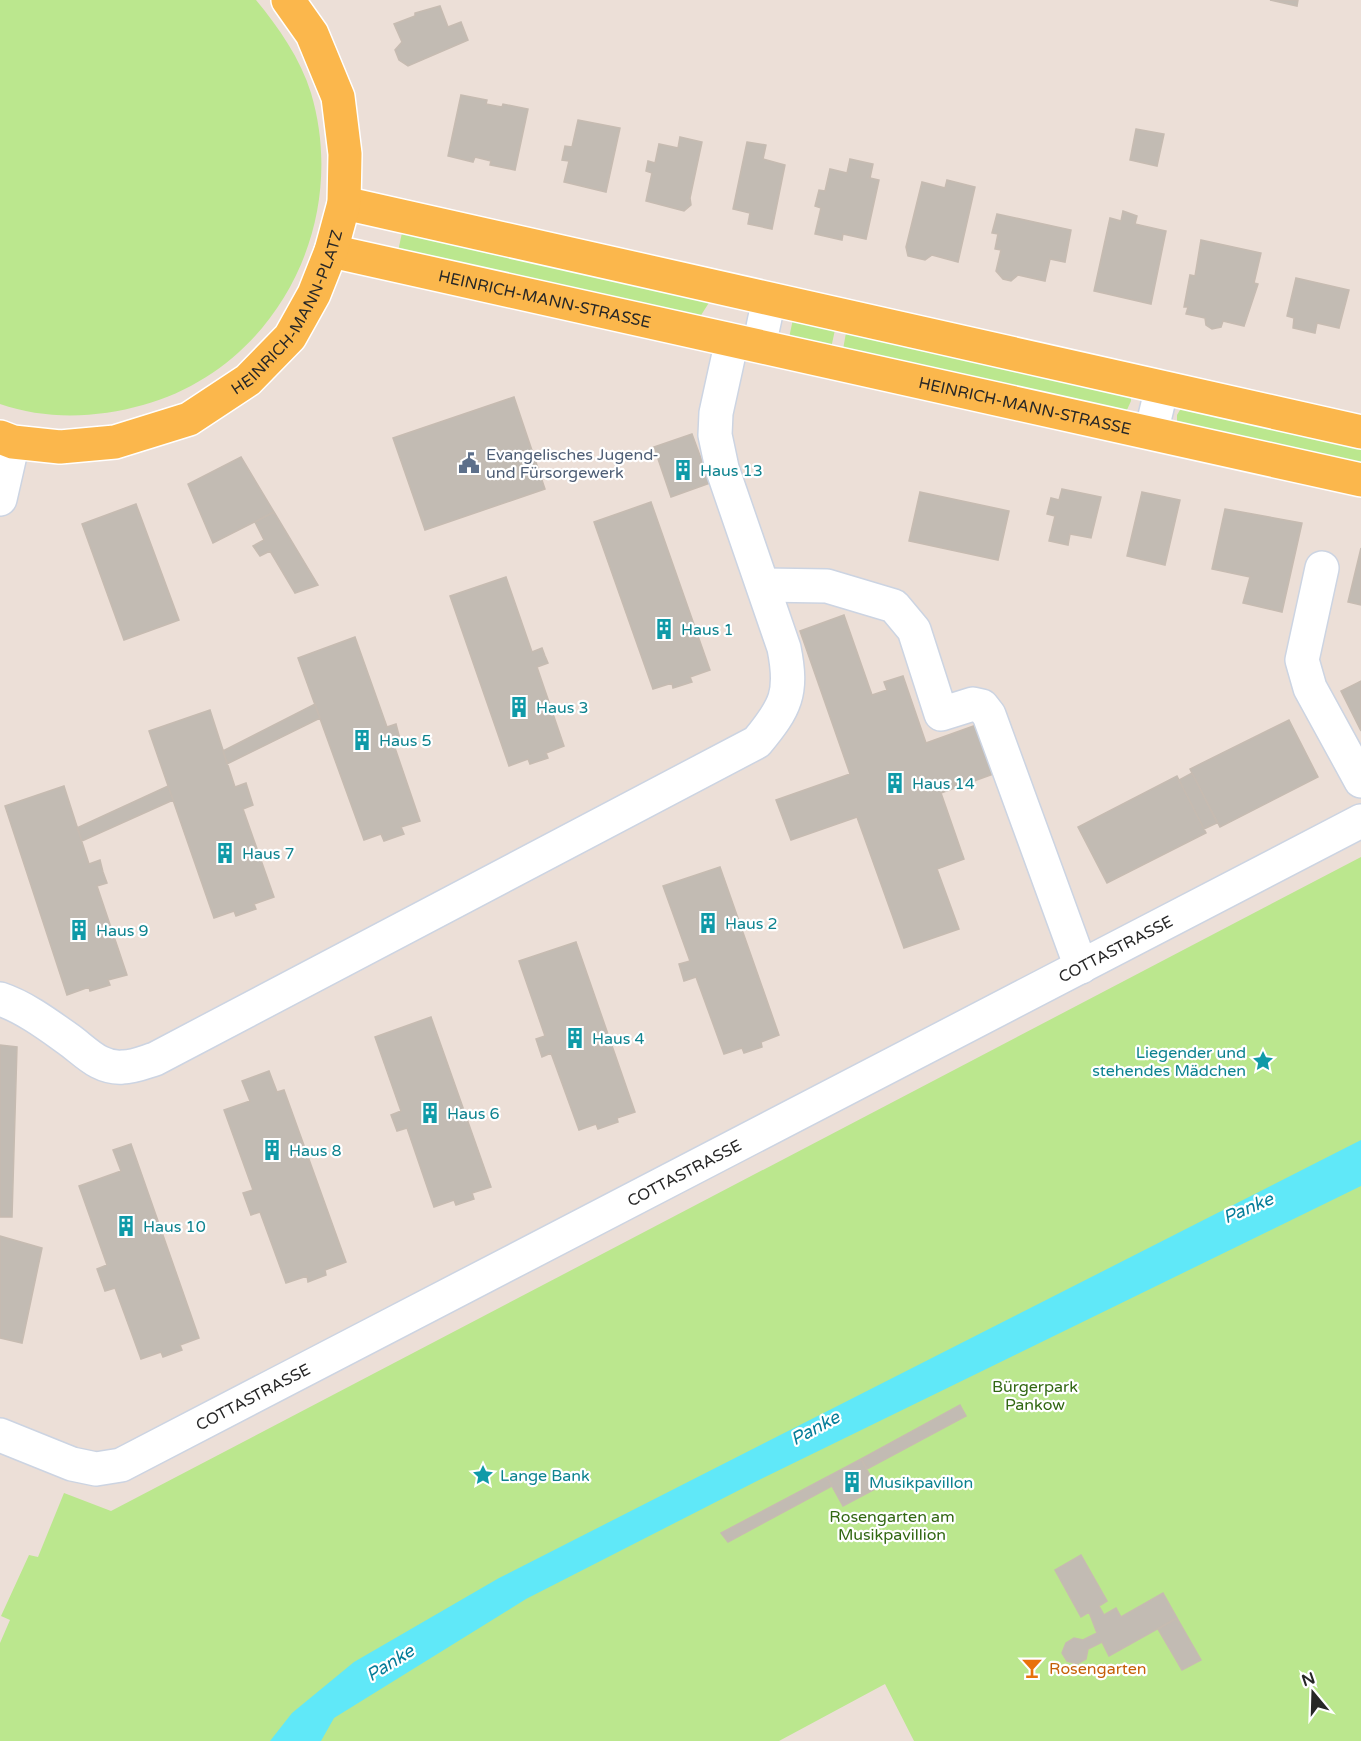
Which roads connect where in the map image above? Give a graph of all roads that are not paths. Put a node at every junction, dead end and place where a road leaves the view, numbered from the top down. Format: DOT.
graph roads {
  1 [pos="288,0"];
  2 [pos="344,203"];
  3 [pos="331,251"];
  4 [pos="769,299"];
  5 [pos="746,343"];
  6 [pos="1161,387"];
  7 [pos="1361,432"];
  8 [pos="1151,433"];
  9 [pos="7,439"];
  10 [pos="1361,480"];
  11 [pos="0,499"];
  12 [pos="1322,568"];
  13 [pos="764,585"];
  14 [pos="1361,781"];
  15 [pos="1361,821"];
  16 [pos="1081,967"];
  17 [pos="0,999"];
  18 [pos="0,1435"];
  1 -- 2 [label="main road, HEINRICH-MANN-PLATZ"];
  2 -- 3 [label="main road, HEINRICH-MANN-PLATZ"];
  2 -- 4 [label="main road"];
  3 -- 5 [label="main road, HEINRICH-MANN-STRASSE"];
  3 -- 9 [label="main road, HEINRICH-MANN-PLATZ"];
  4 -- 5 [label="street"];
  4 -- 6 [label="main road"];
  5 -- 8 [label="main road, HEINRICH-MANN-STRASSE"];
  5 -- 13 [label="street"];
  6 -- 7 [label="main road"];
  6 -- 8 [label="street, HEINRICH-MANN-STRASSE"];
  8 -- 10 [label="main road, HEINRICH-MANN-STRASSE"];
  9 -- 11 [label="street"];
  12 -- 14 [label="street"];
  13 -- 16 [label="street"];
  13 -- 17 [label="street"];
  15 -- 16 [label="street, COTTASTRASSE"];
  16 -- 18 [label="street, COTTASTRASSE"];
}
